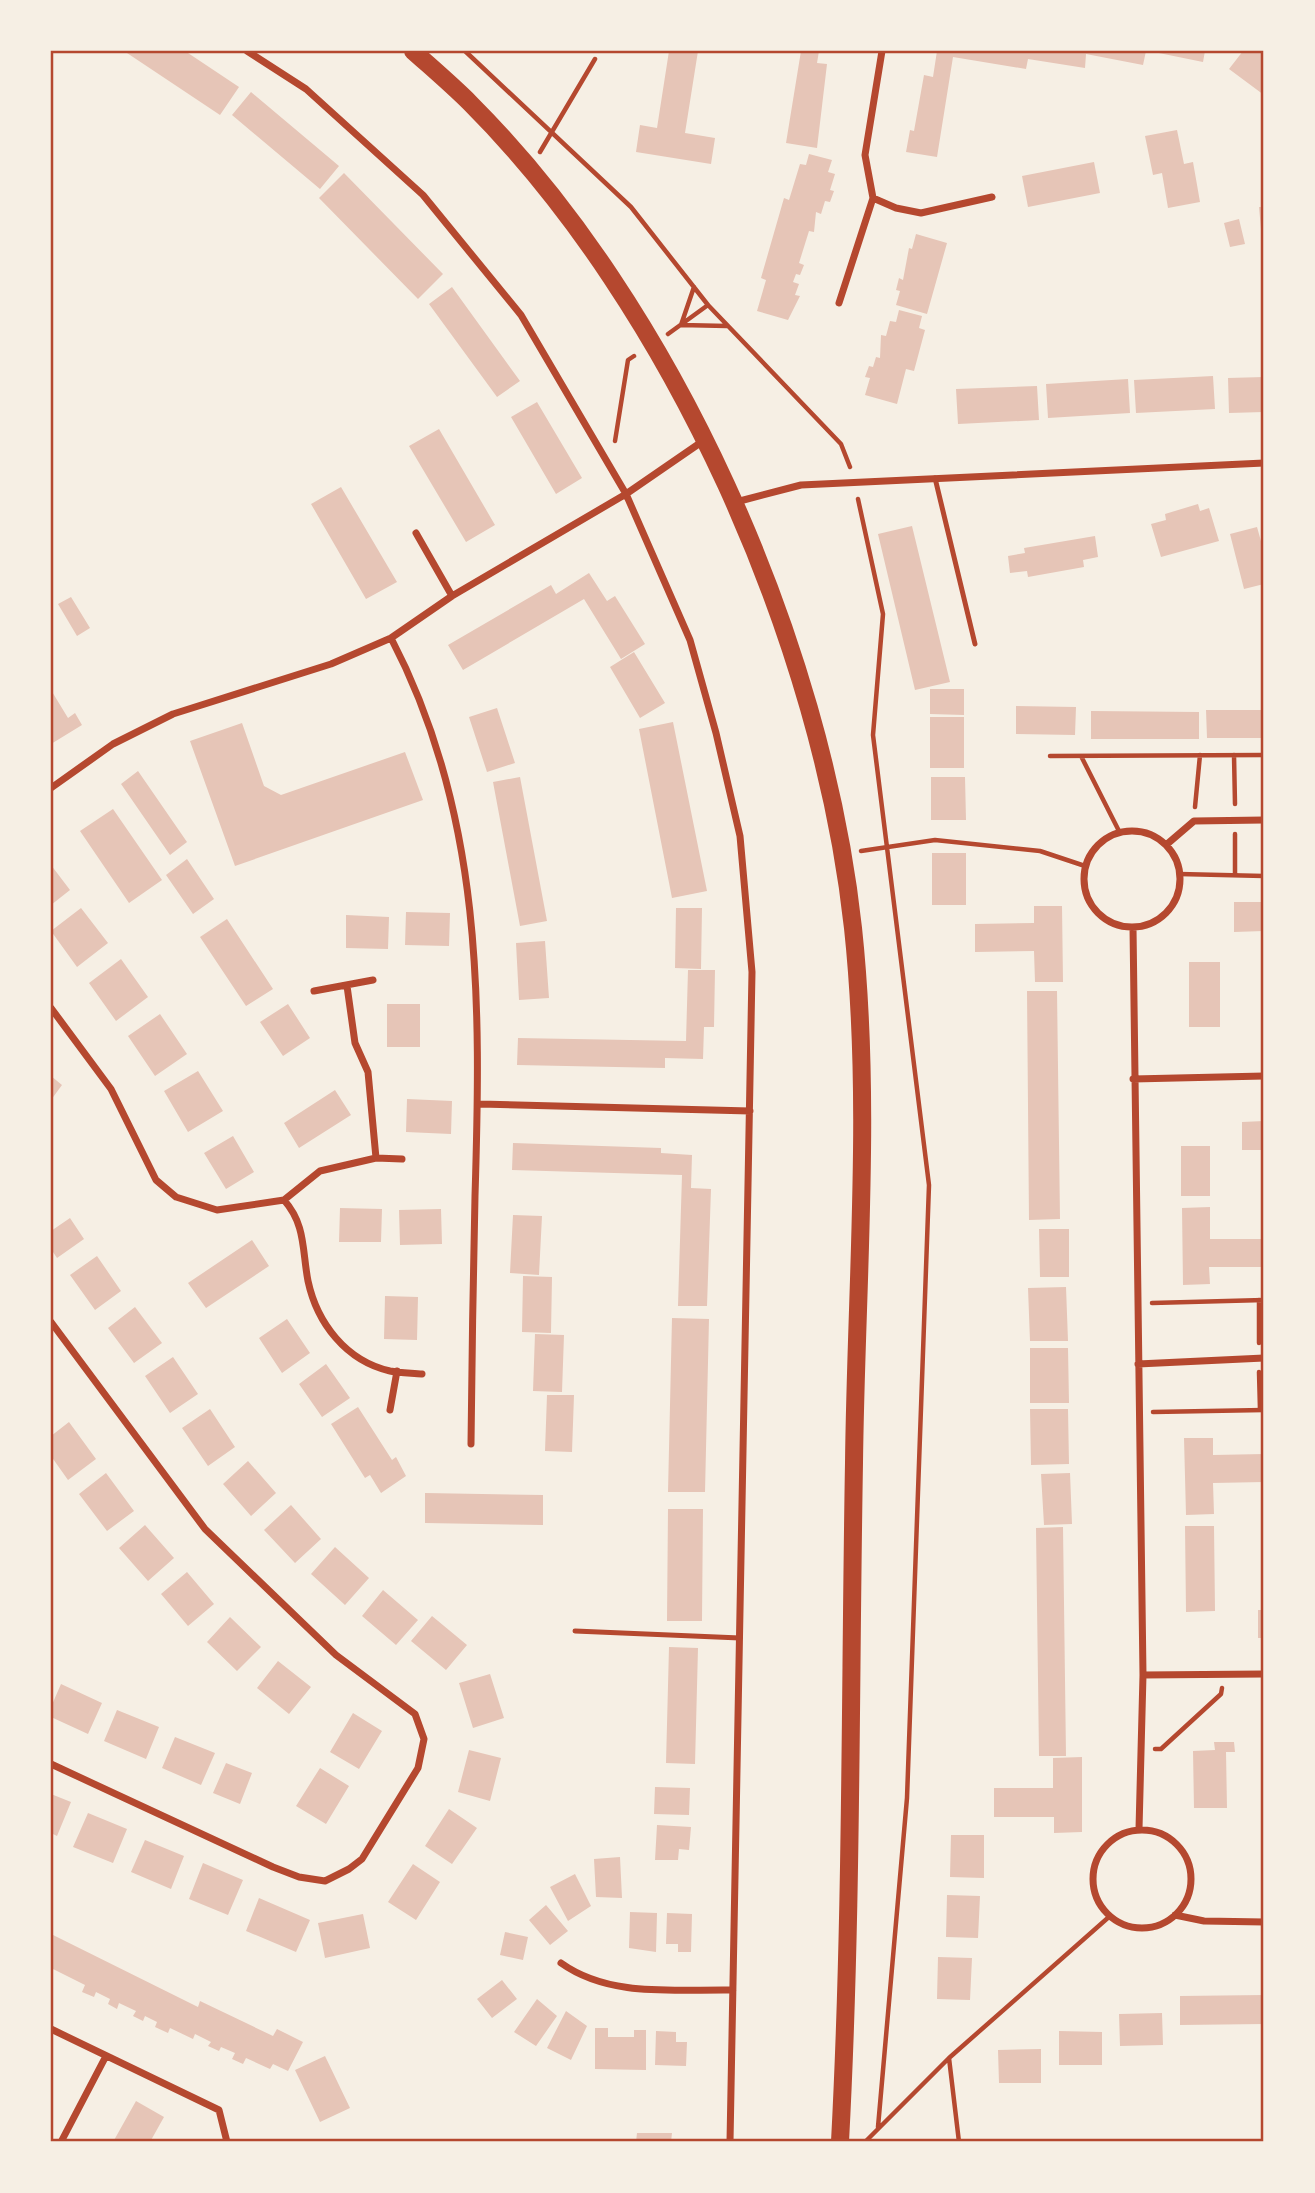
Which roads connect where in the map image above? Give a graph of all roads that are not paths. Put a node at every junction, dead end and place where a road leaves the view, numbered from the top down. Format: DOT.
graph roads {
  1 [pos="247,51"];
  2 [pos="412,51"];
  3 [pos="882,51"];
  4 [pos="992,197"];
  5 [pos="873,198"];
  6 [pos="839,303"];
  7 [pos="704,441"];
  8 [pos="1264,463"];
  9 [pos="935,478"];
  10 [pos="626,494"];
  11 [pos="736,502"];
  12 [pos="416,533"];
  13 [pos="452,596"];
  14 [pos="391,638"];
  15 [pos="975,644"];
  16 [pos="51,788"];
  17 [pos="1264,820"];
  18 [pos="1166,845"];
  19 [pos="1133,927"];
  20 [pos="373,981"];
  21 [pos="346,986"];
  22 [pos="314,991"];
  23 [pos="51,1008"];
  24 [pos="1264,1076"];
  25 [pos="1133,1079"];
  26 [pos="480,1104"];
  27 [pos="750,1111"];
  28 [pos="376,1158"];
  29 [pos="402,1159"];
  30 [pos="284,1200"];
  31 [pos="51,1322"];
  32 [pos="1264,1358"];
  33 [pos="1138,1364"];
  34 [pos="397,1371"];
  35 [pos="422,1374"];
  36 [pos="390,1409"];
  37 [pos="471,1444"];
  38 [pos="575,1631"];
  39 [pos="740,1638"];
  40 [pos="1264,1674"];
  41 [pos="1143,1675"];
  42 [pos="51,1764"];
  43 [pos="1139,1829"];
  44 [pos="1175,1915"];
  45 [pos="1264,1922"];
  46 [pos="561,1963"];
  47 [pos="733,1990"];
  48 [pos="51,2029"];
  49 [pos="106,2056"];
  50 [pos="61,2142"];
  51 [pos="227,2142"];
  52 [pos="730,2142"];
  53 [pos="841,2142"];
  1 -- 10 [label="street"];
  2 -- 7 [label="main road"];
  3 -- 5 [label="street"];
  4 -- 5 [label="street"];
  5 -- 6 [label="street"];
  7 -- 10 [label="street"];
  7 -- 11 [label="main road"];
  8 -- 9 [label="street"];
  9 -- 11 [label="street"];
  9 -- 15 [label="lane"];
  10 -- 13 [label="street"];
  10 -- 27 [label="street"];
  11 -- 53 [label="main road"];
  12 -- 13 [label="street"];
  13 -- 14 [label="street"];
  14 -- 16 [label="street"];
  14 -- 26 [label="street"];
  17 -- 18 [label="street"];
  18 -- 19 [label="street"];
  18 -- 19 [label="street"];
  19 -- 25 [label="street"];
  20 -- 21 [label="street"];
  21 -- 22 [label="street"];
  21 -- 28 [label="street"];
  23 -- 30 [label="street"];
  24 -- 25 [label="street"];
  25 -- 33 [label="street"];
  26 -- 27 [label="street"];
  26 -- 37 [label="street"];
  27 -- 39 [label="street"];
  28 -- 29 [label="street"];
  28 -- 30 [label="street"];
  30 -- 34 [label="street"];
  31 -- 42 [label="street"];
  32 -- 33 [label="street"];
  33 -- 41 [label="street"];
  34 -- 35 [label="street"];
  34 -- 36 [label="street"];
  38 -- 39 [label="lane"];
  39 -- 47 [label="street"];
  40 -- 41 [label="street"];
  41 -- 43 [label="street"];
  43 -- 44 [label="street"];
  43 -- 44 [label="street"];
  44 -- 45 [label="street"];
  46 -- 47 [label="street"];
  47 -- 52 [label="street"];
  48 -- 49 [label="street"];
  49 -- 50 [label="street"];
  49 -- 51 [label="street"];
}
